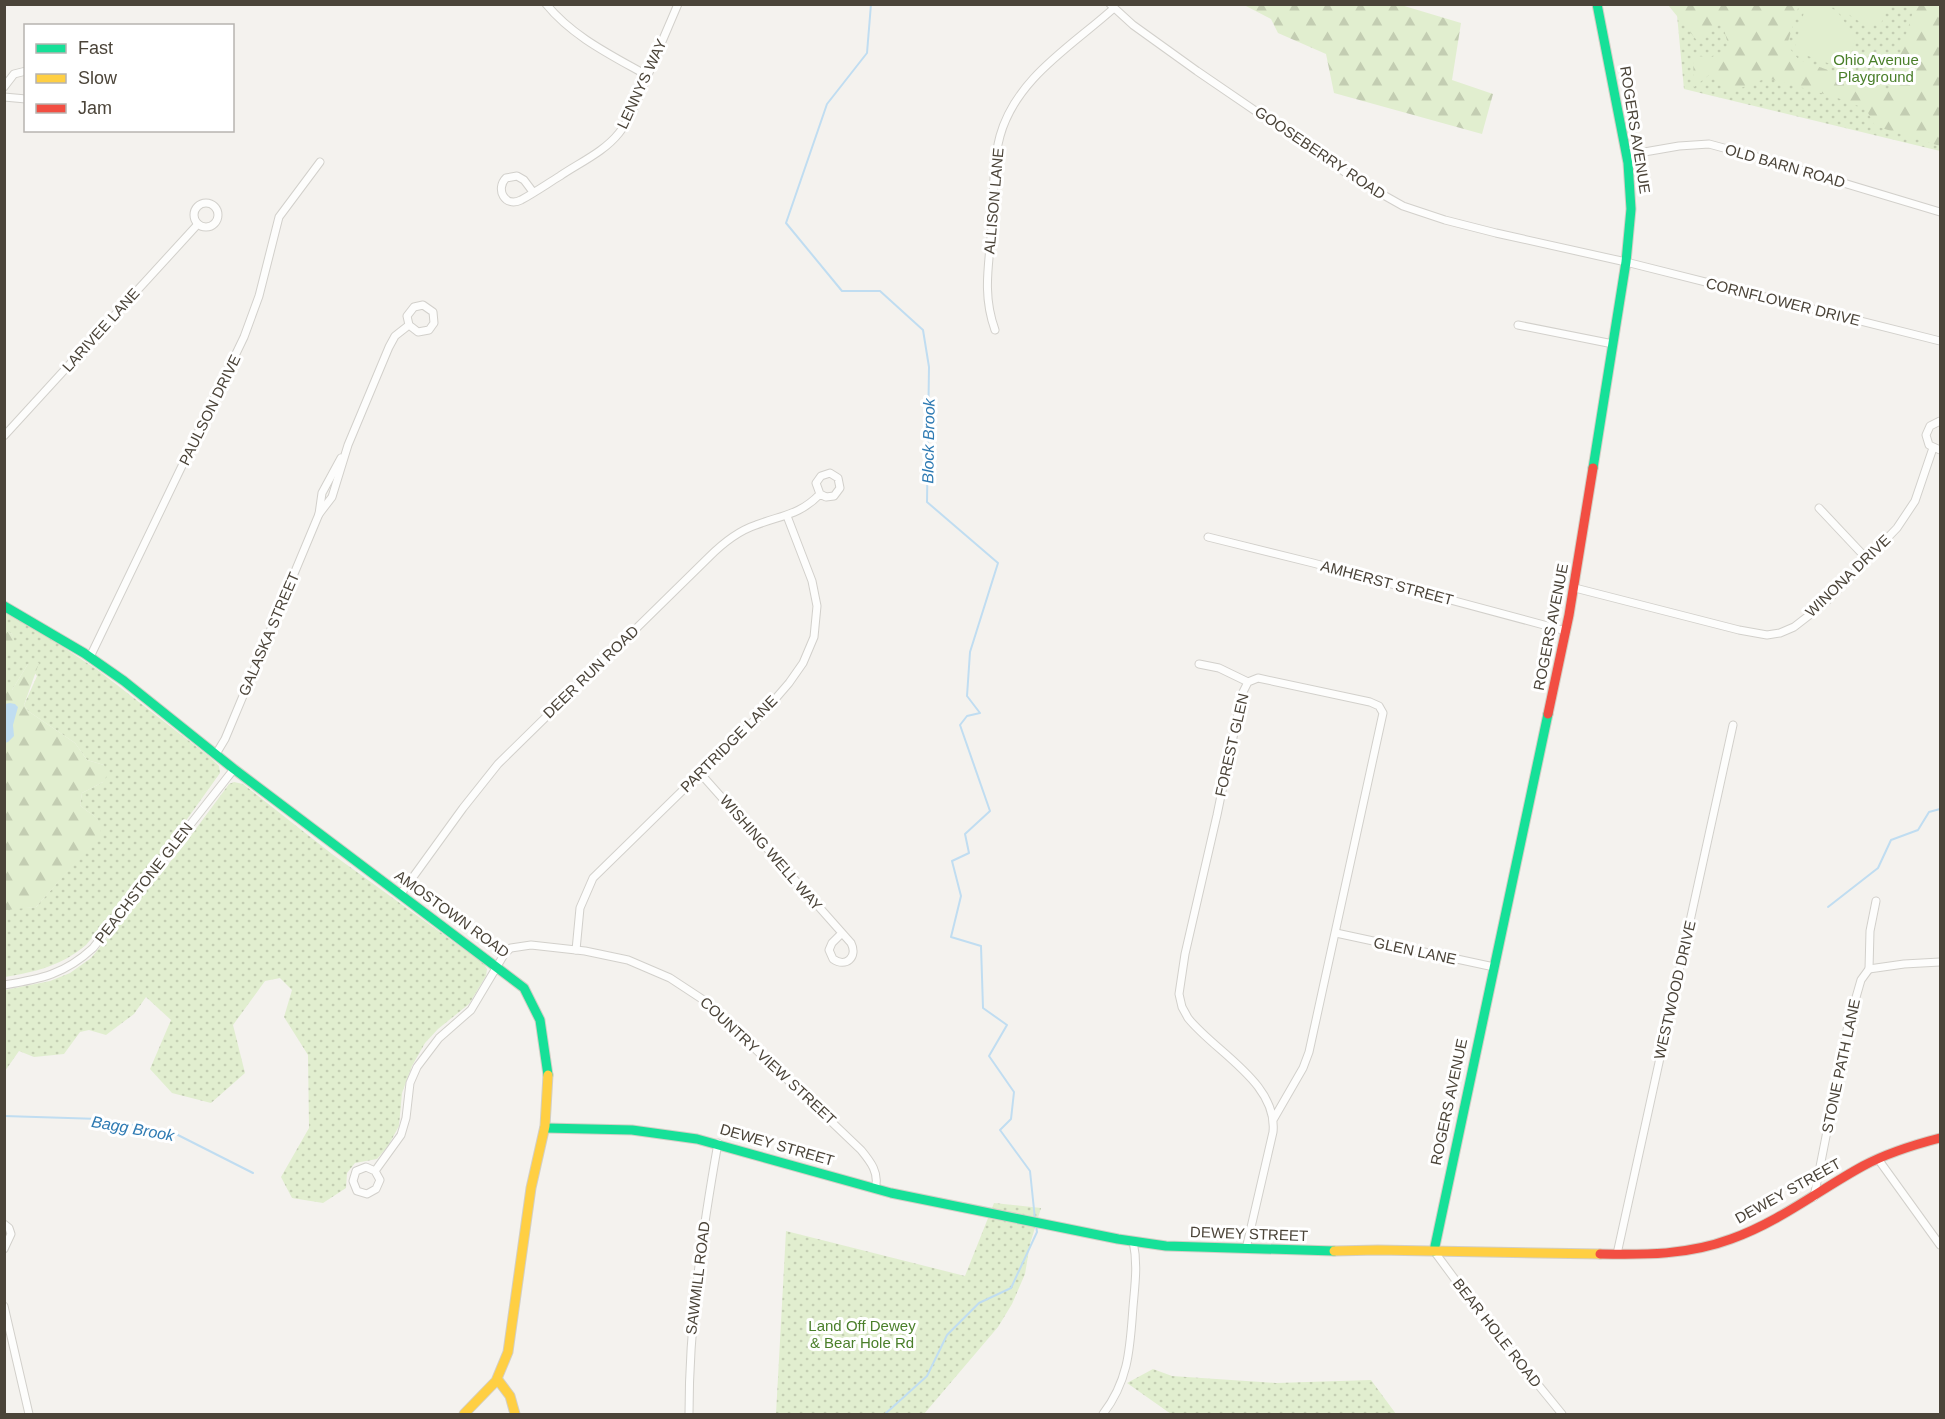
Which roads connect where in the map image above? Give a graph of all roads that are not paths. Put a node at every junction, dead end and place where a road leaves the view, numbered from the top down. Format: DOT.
graph roads {
  1 [pos="546,4"];
  2 [pos="678,4"];
  3 [pos="1598,4"];
  4 [pos="1112,6"];
  5 [pos="24,72"];
  6 [pos="648,76"];
  7 [pos="4,87"];
  8 [pos="4,97"];
  9 [pos="24,99"];
  10 [pos="1627,155"];
  11 [pos="320,162"];
  12 [pos="533,192"];
  13 [pos="1941,212"];
  14 [pos="198,224"];
  15 [pos="1626,262"];
  16 [pos="409,325"];
  17 [pos="1518,325"];
  18 [pos="995,330"];
  19 [pos="1941,341"];
  20 [pos="1613,344"];
  21 [pos="1941,421"];
  22 [pos="4,436"];
  23 [pos="348,445"];
  24 [pos="1937,449"];
  25 [pos="820,494"];
  26 [pos="1819,508"];
  27 [pos="319,514"];
  28 [pos="787,516"];
  29 [pos="1208,537"];
  30 [pos="1867,559"];
  31 [pos="1575,588"];
  32 [pos="4,606"];
  33 [pos="1566,632"];
  34 [pos="90,657"];
  35 [pos="1198,664"];
  36 [pos="1248,682"];
  37 [pos="1733,725"];
  38 [pos="216,754"];
  39 [pos="234,769"];
  40 [pos="700,773"];
  41 [pos="400,896"];
  42 [pos="1876,901"];
  43 [pos="842,933"];
  44 [pos="1336,933"];
  45 [pos="576,950"];
  46 [pos="1941,962"];
  47 [pos="497,966"];
  48 [pos="1494,968"];
  49 [pos="1869,969"];
  50 [pos="4,985"];
  51 [pos="1273,1120"];
  52 [pos="545,1128"];
  53 [pos="1941,1138"];
  54 [pos="718,1143"];
  55 [pos="1878,1159"];
  56 [pos="375,1171"];
  57 [pos="875,1189"];
  58 [pos="1814,1197"];
  59 [pos="4,1224"];
  60 [pos="1133,1241"];
  61 [pos="1941,1245"];
  62 [pos="4,1249"];
  63 [pos="1245,1249"];
  64 [pos="1434,1251"];
  65 [pos="1617,1254"];
  66 [pos="4,1306"];
  67 [pos="498,1380"];
  68 [pos="29,1414"];
  69 [pos="465,1414"];
  70 [pos="515,1414"];
  71 [pos="689,1414"];
  72 [pos="1104,1414"];
  73 [pos="1562,1414"];
  1 -- 6 [label="street"];
  2 -- 6 [label="street, LENNYS WAY"];
  3 -- 10 [label="main road, ROGERS AVENUE"];
  4 -- 15 [label="street, GOOSEBERRY ROAD"];
  4 -- 18 [label="street, ALLISON LANE"];
  5 -- 7 [label="street"];
  6 -- 12 [label="street, LENNYS WAY"];
  8 -- 9 [label="street"];
  10 -- 13 [label="street, OLD BARN ROAD"];
  10 -- 15 [label="main road, ROGERS AVENUE"];
  11 -- 34 [label="street, PAULSON DRIVE"];
  12 -- 12 [label="street, LENNYS WAY"];
  14 -- 22 [label="street, LARIVEE LANE"];
  15 -- 19 [label="street, CORNFLOWER DRIVE"];
  15 -- 20 [label="main road, ROGERS AVENUE"];
  16 -- 16 [label="street, GALASKA STREET"];
  16 -- 23 [label="street, GALASKA STREET"];
  17 -- 20 [label="street"];
  20 -- 31 [label="main road, ROGERS AVENUE"];
  21 -- 24 [label="street, WINONA DRIVE"];
  23 -- 27 [label="street, GALASKA STREET"];
  23 -- 27 [label="street, GALASKA STREET"];
  24 -- 30 [label="street, WINONA DRIVE"];
  25 -- 28 [label="street, DEER RUN ROAD"];
  26 -- 30 [label="street"];
  27 -- 38 [label="street, GALASKA STREET"];
  28 -- 40 [label="street, PARTRIDGE LANE"];
  28 -- 41 [label="street, DEER RUN ROAD"];
  29 -- 33 [label="street, AMHERST STREET"];
  30 -- 31 [label="street, WINONA DRIVE"];
  31 -- 33 [label="main road, ROGERS AVENUE"];
  32 -- 34 [label="main road, AMOSTOWN ROAD"];
  33 -- 48 [label="main road, ROGERS AVENUE"];
  34 -- 38 [label="main road, AMOSTOWN ROAD"];
  35 -- 36 [label="street"];
  36 -- 44 [label="street, FOREST GLEN"];
  36 -- 51 [label="street, FOREST GLEN"];
  37 -- 65 [label="street, WESTWOOD DRIVE"];
  38 -- 39 [label="main road, AMOSTOWN ROAD"];
  39 -- 41 [label="main road, AMOSTOWN ROAD"];
  39 -- 50 [label="street, PEACHSTONE GLEN"];
  40 -- 43 [label="street, WISHING WELL WAY"];
  40 -- 45 [label="street, PARTRIDGE LANE"];
  41 -- 47 [label="main road, AMOSTOWN ROAD"];
  42 -- 49 [label="street, STONE PATH LANE"];
  44 -- 48 [label="street, GLEN LANE"];
  44 -- 51 [label="street, FOREST GLEN"];
  45 -- 47 [label="street, COUNTRY VIEW STREET"];
  45 -- 57 [label="street, COUNTRY VIEW STREET"];
  46 -- 49 [label="street"];
  47 -- 52 [label="main road, AMOSTOWN ROAD"];
  47 -- 56 [label="street, COUNTRY VIEW STREET"];
  48 -- 64 [label="main road, ROGERS AVENUE"];
  49 -- 58 [label="street, STONE PATH LANE"];
  51 -- 63 [label="street, FOREST GLEN"];
  52 -- 54 [label="main road, DEWEY STREET"];
  52 -- 67 [label="main road, AMOSTOWN ROAD"];
  53 -- 55 [label="main road, DEWEY STREET"];
  54 -- 57 [label="main road, DEWEY STREET"];
  54 -- 71 [label="street, SAWMILL ROAD"];
  55 -- 58 [label="main road, DEWEY STREET"];
  55 -- 61 [label="street"];
  57 -- 60 [label="main road, DEWEY STREET"];
  58 -- 65 [label="main road, DEWEY STREET"];
  59 -- 62 [label="street"];
  60 -- 63 [label="main road, DEWEY STREET"];
  60 -- 72 [label="street"];
  63 -- 64 [label="main road, DEWEY STREET"];
  64 -- 65 [label="main road, DEWEY STREET"];
  64 -- 73 [label="street, BEAR HOLE ROAD"];
  66 -- 68 [label="street"];
  67 -- 69 [label="main road"];
  67 -- 70 [label="main road"];
}
